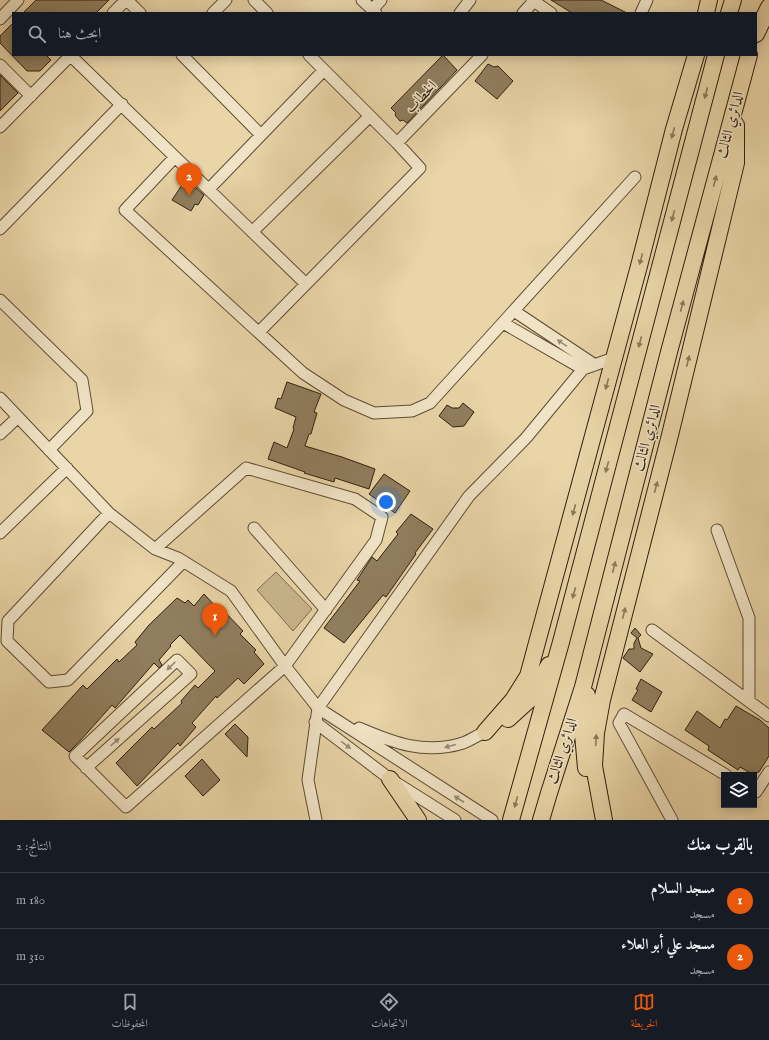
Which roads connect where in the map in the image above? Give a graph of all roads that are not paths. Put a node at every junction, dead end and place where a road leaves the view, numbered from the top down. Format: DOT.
graph roads {
  1 [pos="18,0"];
  2 [pos="127,0"];
  3 [pos="226,0"];
  4 [pos="254,0"];
  5 [pos="362,0"];
  6 [pos="381,0"];
  7 [pos="470,0"];
  8 [pos="647,0"];
  9 [pos="710,0"];
  10 [pos="733,0"];
  11 [pos="763,0"];
  12 [pos="542,4"];
  13 [pos="769,7"];
  14 [pos="374,11"];
  15 [pos="114,12"];
  16 [pos="139,12"];
  17 [pos="213,12"];
  18 [pos="266,12"];
  19 [pos="461,12"];
  20 [pos="525,12"];
  21 [pos="641,12"];
  22 [pos="706,12"];
  23 [pos="729,12"];
  24 [pos="0,19"];
  25 [pos="757,24"];
  26 [pos="757,32"];
  27 [pos="70,56"];
  28 [pos="72,56"];
  29 [pos="183,56"];
  30 [pos="310,56"];
  31 [pos="481,56"];
  32 [pos="697,56"];
  33 [pos="697,56"];
  34 [pos="716,56"];
  35 [pos="749,56"];
  36 [pos="0,65"];
  37 [pos="324,70"];
  38 [pos="31,96"];
  39 [pos="122,104"];
  40 [pos="735,105"];
  41 [pos="370,116"];
  42 [pos="0,127"];
  43 [pos="261,135"];
  44 [pos="397,143"];
  45 [pos="175,157"];
  46 [pos="687,165"];
  47 [pos="635,177"];
  48 [pos="209,189"];
  49 [pos="0,229"];
  50 [pos="252,232"];
  51 [pos="306,284"];
  52 [pos="0,300"];
  53 [pos="514,311"];
  54 [pos="503,323"];
  55 [pos="259,332"];
  56 [pos="614,358"];
  57 [pos="595,365"];
  58 [pos="584,369"];
  59 [pos="0,398"];
  60 [pos="18,417"];
  61 [pos="0,434"];
  62 [pos="670,434"];
  63 [pos="49,450"];
  64 [pos="67,468"];
  65 [pos="630,506"];
  66 [pos="109,513"];
  67 [pos="254,528"];
  68 [pos="717,530"];
  69 [pos="0,533"];
  70 [pos="155,549"];
  71 [pos="183,562"];
  72 [pos="326,610"];
  73 [pos="652,630"];
  74 [pos="562,642"];
  75 [pos="589,661"];
  76 [pos="285,666"];
  77 [pos="749,701"];
  78 [pos="318,708"];
  79 [pos="328,714"];
  80 [pos="769,716"];
  81 [pos="315,722"];
  82 [pos="486,732"];
  83 [pos="86,768"];
  84 [pos="721,772"];
  85 [pos="769,772"];
  86 [pos="390,778"];
  87 [pos="757,790"];
  88 [pos="316,820"];
  89 [pos="418,820"];
  90 [pos="455,820"];
  91 [pos="492,820"];
  92 [pos="511,820"];
  93 [pos="542,820"];
  94 [pos="598,820"];
  95 [pos="604,820"];
  96 [pos="672,820"];
  1 -- 24 [label="street"];
  2 -- 15 [label="street"];
  2 -- 16 [label="street"];
  3 -- 17 [label="street"];
  4 -- 18 [label="street"];
  5 -- 14 [label="street"];
  6 -- 14 [label="street"];
  7 -- 19 [label="street"];
  8 -- 21 [label="street"];
  9 -- 22 [label="highway"];
  10 -- 23 [label="highway"];
  11 -- 25 [label="highway"];
  12 -- 20 [label="street"];
  13 -- 26 [label="highway"];
  27 -- 38 [label="street"];
  28 -- 39 [label="street"];
  29 -- 43 [label="street"];
  30 -- 37 [label="street"];
  31 -- 44 [label="street, الخطاب"];
  32 -- 46 [label="highway"];
  33 -- 56 [label="highway, one-way"];
  34 -- 46 [label="highway, الدائري الثالث, one-way"];
  35 -- 40 [label="highway, الدائري الثالث"];
  36 -- 38 [label="street"];
  37 -- 41 [label="street"];
  37 -- 43 [label="street"];
  38 -- 42 [label="street"];
  39 -- 45 [label="street"];
  39 -- 49 [label="street"];
  62 -- 40 [label="highway, one-way"];
  65 -- 40 [label="highway, الدائري الثالث, one-way"];
  41 -- 44 [label="street"];
  41 -- 50 [label="street"];
  43 -- 48 [label="street"];
  44 -- 51 [label="street"];
  45 -- 48 [label="street"];
  45 -- 55 [label="street"];
  46 -- 74 [label="highway, الدائري الثالث, one-way"];
  47 -- 53 [label="street"];
  48 -- 50 [label="street"];
  50 -- 51 [label="street"];
  51 -- 55 [label="street"];
  52 -- 63 [label="street"];
  53 -- 54 [label="street"];
  57 -- 53 [label="street, one-way"];
  54 -- 55 [label="street"];
  54 -- 58 [label="street"];
  56 -- 57 [label="street"];
  56 -- 82 [label="highway, one-way"];
  57 -- 58 [label="street"];
  58 -- 78 [label="street"];
  59 -- 60 [label="street"];
  60 -- 61 [label="street"];
  60 -- 63 [label="street"];
  62 -- 65 [label="highway"];
  95 -- 62 [label="highway, one-way"];
  63 -- 64 [label="street"];
  64 -- 66 [label="street"];
  64 -- 69 [label="street"];
  75 -- 65 [label="highway, الدائري الثالث, one-way"];
  66 -- 70 [label="street"];
  66 -- 71 [label="street"];
  67 -- 72 [label="street"];
  68 -- 77 [label="street"];
  70 -- 71 [label="street"];
  70 -- 72 [label="street"];
  71 -- 76 [label="street"];
  72 -- 76 [label="street"];
  73 -- 77 [label="street"];
  74 -- 82 [label="highway"];
  74 -- 92 [label="highway, الدائري الثالث, one-way"];
  75 -- 93 [label="highway, الدائري الثالث"];
  75 -- 94 [label="highway"];
  76 -- 78 [label="street"];
  76 -- 83 [label="street"];
  77 -- 80 [label="street"];
  78 -- 79 [label="street"];
  78 -- 81 [label="street"];
  82 -- 79 [label="street, one-way"];
  91 -- 79 [label="street, one-way"];
  81 -- 86 [label="street, one-way"];
  81 -- 88 [label="street"];
  83 -- 83 [label="street, one-way"];
  84 -- 96 [label="street"];
  85 -- 87 [label="street"];
  86 -- 89 [label="highway"];
  86 -- 90 [label="street"];
}
